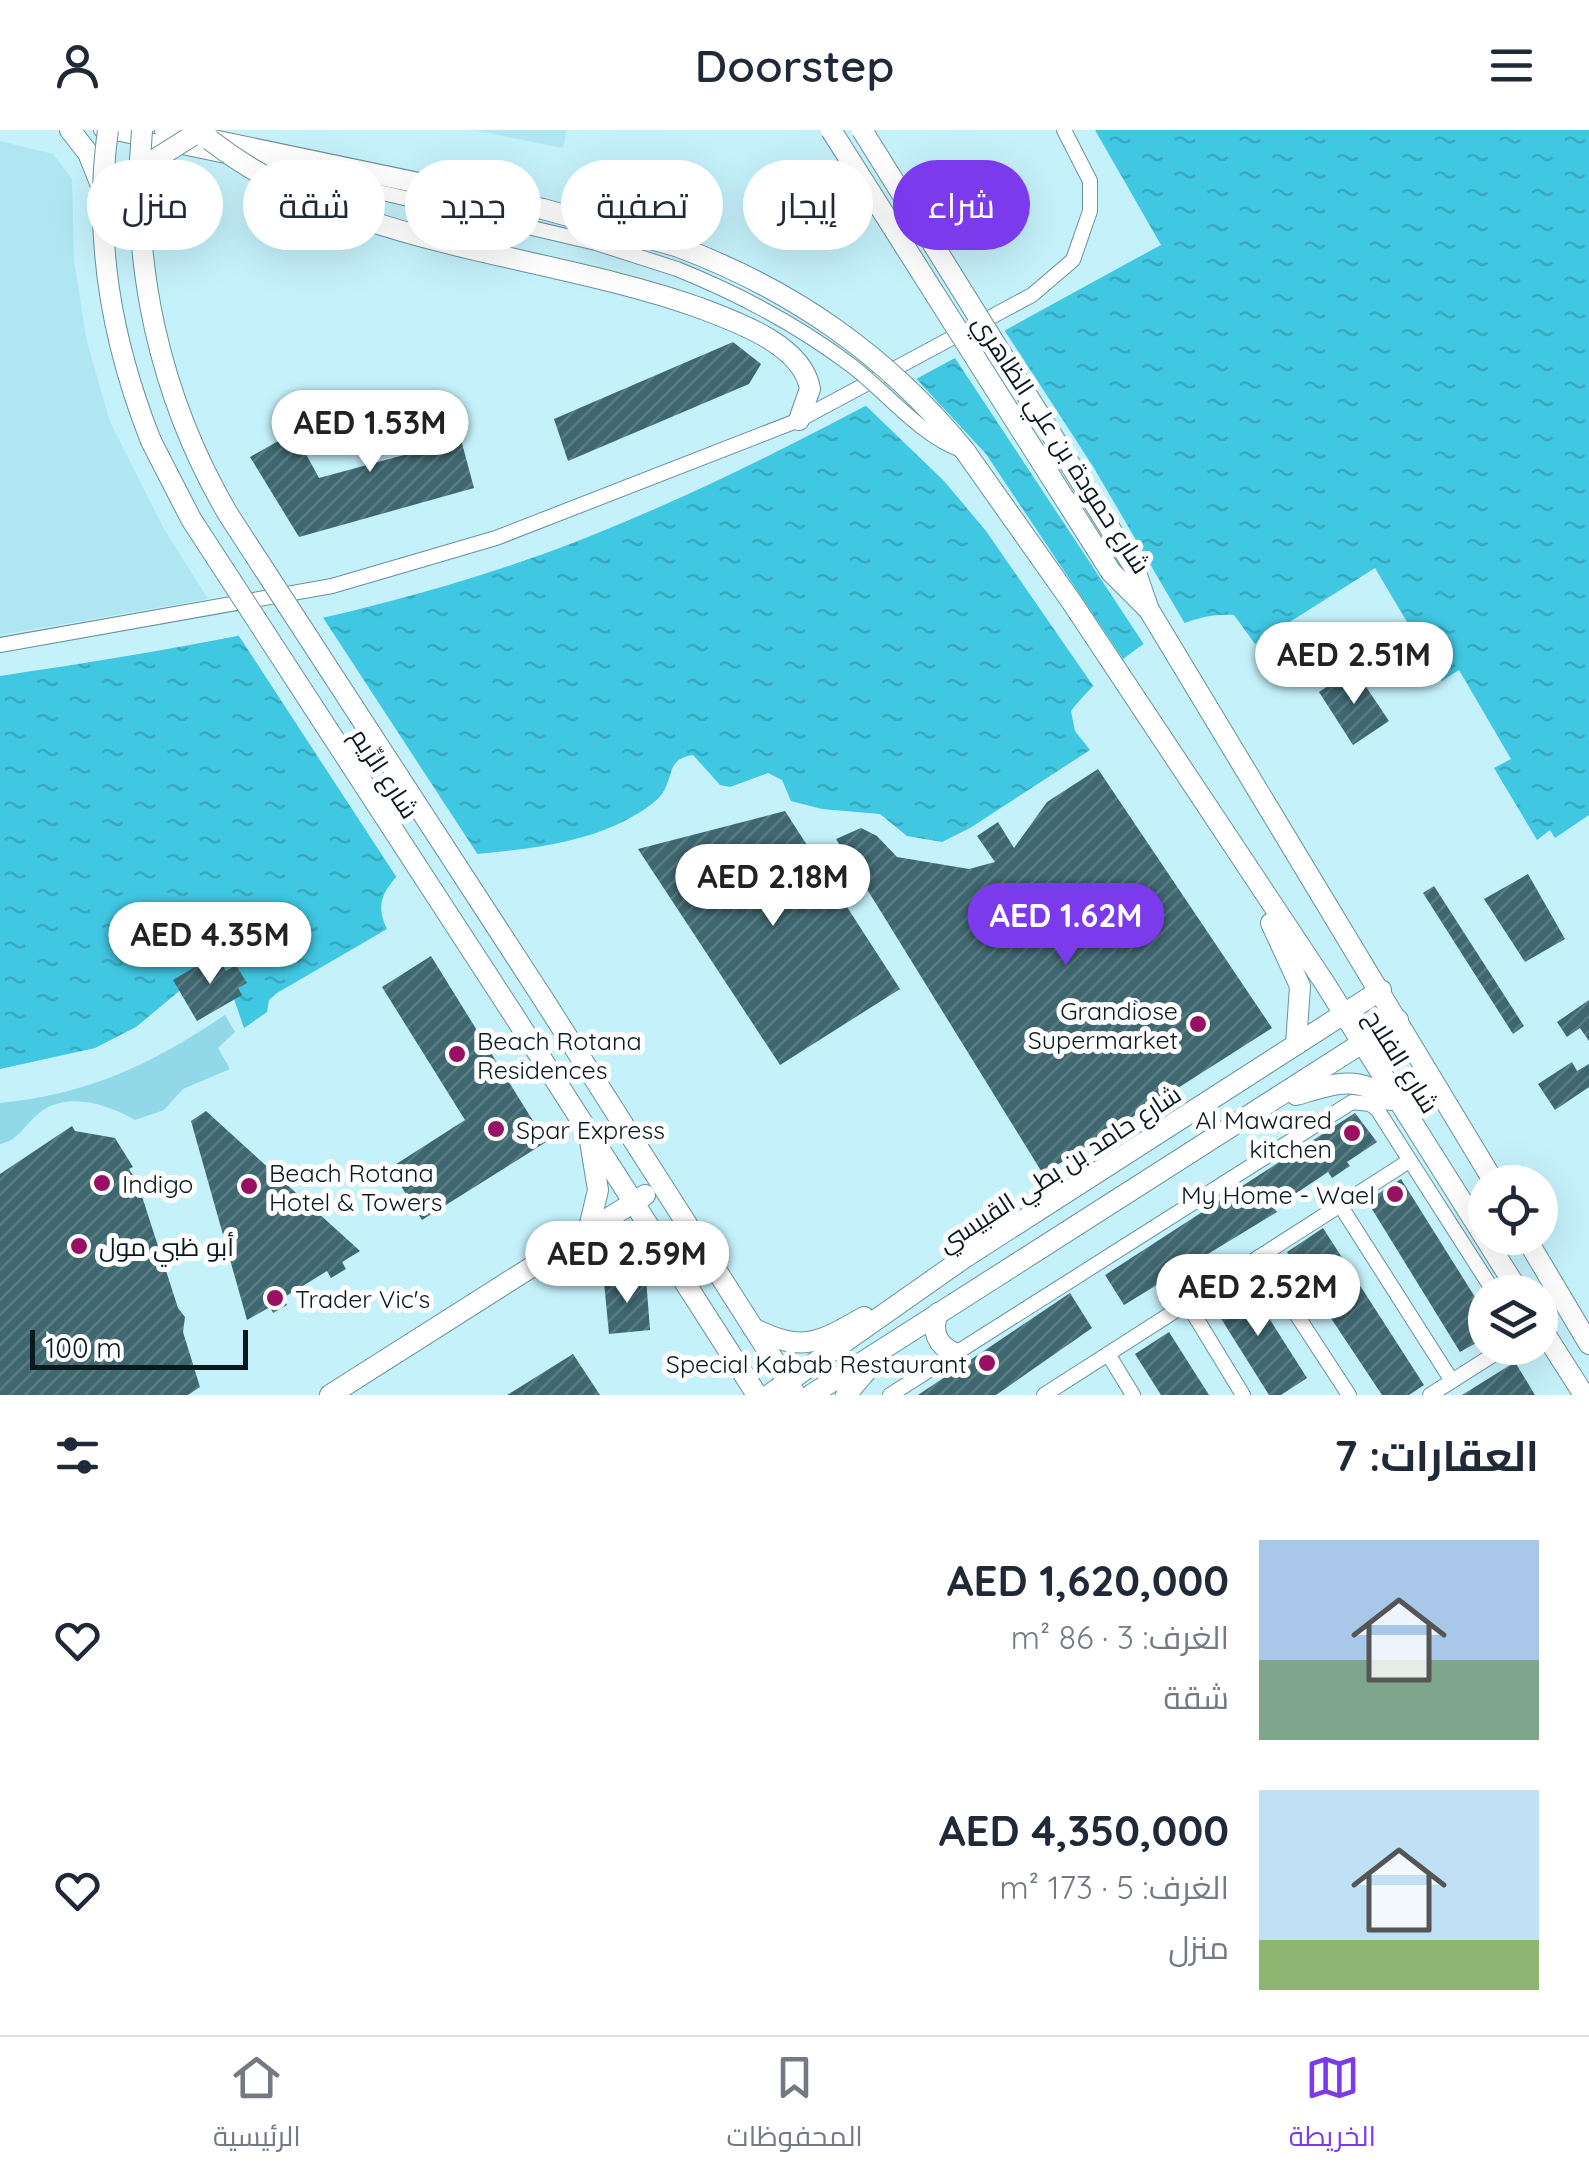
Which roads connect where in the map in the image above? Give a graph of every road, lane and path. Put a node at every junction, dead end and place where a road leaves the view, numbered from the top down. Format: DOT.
graph roads {
  1 [pos="70,130"];
  2 [pos="105,130"];
  3 [pos="831,130"];
  4 [pos="853,130"];
  5 [pos="862,130"];
  6 [pos="1064,130"];
  7 [pos="153,133"];
  8 [pos="201,138"];
  9 [pos="91,160"];
  10 [pos="103,160"];
  11 [pos="145,160"];
  12 [pos="158,160"];
  13 [pos="104,250"];
  14 [pos="142,250"];
  15 [pos="976,326"];
  16 [pos="799,420"];
  17 [pos="965,451"];
  18 [pos="1149,610"];
  19 [pos="0,645"];
  20 [pos="1286,832"];
  21 [pos="1238,858"];
  22 [pos="1381,990"];
  23 [pos="1344,1014"];
  24 [pos="1398,1020"];
  25 [pos="1362,1043"];
  26 [pos="1296,1045"];
  27 [pos="1275,1101"];
  28 [pos="1402,1110"];
  29 [pos="586,1124"];
  30 [pos="1409,1161"];
  31 [pos="1484,1165"];
  32 [pos="661,1184"];
  33 [pos="636,1201"];
  34 [pos="1340,1205"];
  35 [pos="1459,1220"];
  36 [pos="588,1232"];
  37 [pos="1536,1255"];
  38 [pos="1259,1257"];
  39 [pos="964,1258"];
  40 [pos="1486,1275"];
  41 [pos="1505,1275"];
  42 [pos="1187,1304"];
  43 [pos="938,1313"];
  44 [pos="751,1326"];
  45 [pos="1589,1344"];
  46 [pos="955,1353"];
  47 [pos="1108,1354"];
  48 [pos="875,1355"];
  49 [pos="1558,1358"];
  50 [pos="1477,1365"];
  51 [pos="1452,1381"];
  52 [pos="792,1389"];
  53 [pos="1577,1391"];
  54 [pos="330,1395"];
  55 [pos="757,1395"];
  56 [pos="769,1395"];
  57 [pos="811,1395"];
  58 [pos="846,1395"];
  59 [pos="890,1395"];
  60 [pos="1044,1395"];
  61 [pos="1133,1395"];
  62 [pos="1243,1395"];
  63 [pos="1348,1395"];
  64 [pos="1430,1395"];
  1 -- 9 [label="main road"];
  2 -- 7 [label="street"];
  2 -- 10 [label="main road, شارع الرِّيم, bridge"];
  3 -- 18 [label="main road, شارع حمودة بن علي الظاهري, bridge"];
  4 -- 15 [label="street, شارع حمودة بن علي الظاهري"];
  5 -- 18 [label="main road, bridge"];
  6 -- 15 [label="street"];
  7 -- 8 [label="main road"];
  7 -- 11 [label="main road, شارع الرِّيم, bridge"];
  7 -- 17 [label="street, bridge"];
  8 -- 12 [label="main road, bridge"];
  8 -- 16 [label="main road, bridge"];
  8 -- 17 [label="main road, bridge"];
  13 -- 29 [label="main road, شارع الرِّيم, bridge"];
  14 -- 32 [label="main road, شارع الرِّيم, bridge"];
  15 -- 16 [label="street"];
  16 -- 19 [label="street"];
  17 -- 21 [label="main road"];
  18 -- 20 [label="main road, شارع حمودة بن علي الظاهري"];
  20 -- 22 [label="main road, شارع الفلاح"];
  21 -- 23 [label="main road, شارع الفلاح"];
  21 -- 26 [label="main road"];
  22 -- 23 [label="main road, شارع حامد بن بطي القبيسي"];
  22 -- 24 [label="main road, شارع الفلاح"];
  23 -- 25 [label="main road, شارع الفلاح"];
  23 -- 26 [label="main road, شارع حامد بن بطي القبيسي"];
  24 -- 25 [label="main road"];
  24 -- 31 [label="main road, شارع الفلاح"];
  25 -- 27 [label="main road"];
  25 -- 28 [label="main road, شارع الفلاح"];
  26 -- 39 [label="main road, شارع حامد بن بطي القبيسي"];
  27 -- 28 [label="main road"];
  27 -- 43 [label="main road"];
  28 -- 35 [label="main road, شارع الفلاح"];
  29 -- 33 [label="main road, شارع الرِّيم"];
  29 -- 36 [label="main road"];
  30 -- 34 [label="street"];
  30 -- 35 [label="street"];
  30 -- 46 [label="street"];
  32 -- 33 [label="main road"];
  32 -- 44 [label="main road, شارع الرِّيم"];
  33 -- 36 [label="main road"];
  33 -- 55 [label="main road, شارع الرِّيم"];
  34 -- 38 [label="street"];
  34 -- 51 [label="street"];
  35 -- 40 [label="street"];
  35 -- 41 [label="main road, شارع الفلاح"];
  36 -- 54 [label="main road"];
  37 -- 45 [label="main road"];
  38 -- 42 [label="street"];
  38 -- 63 [label="street"];
  39 -- 44 [label="main road"];
  39 -- 52 [label="main road, شارع حامد بن بطي القبيسي"];
  42 -- 47 [label="street"];
  42 -- 62 [label="street"];
  43 -- 46 [label="main road"];
  43 -- 48 [label="main road"];
  44 -- 52 [label="main road, شارع الرِّيم"];
  46 -- 59 [label="street"];
  47 -- 60 [label="street"];
  47 -- 61 [label="street"];
  48 -- 57 [label="main road"];
  48 -- 58 [label="main road"];
  49 -- 53 [label="main road"];
  50 -- 51 [label="street"];
  51 -- 64 [label="street"];
  52 -- 56 [label="main road, شارع حامد بن بطي القبيسي"];
}
